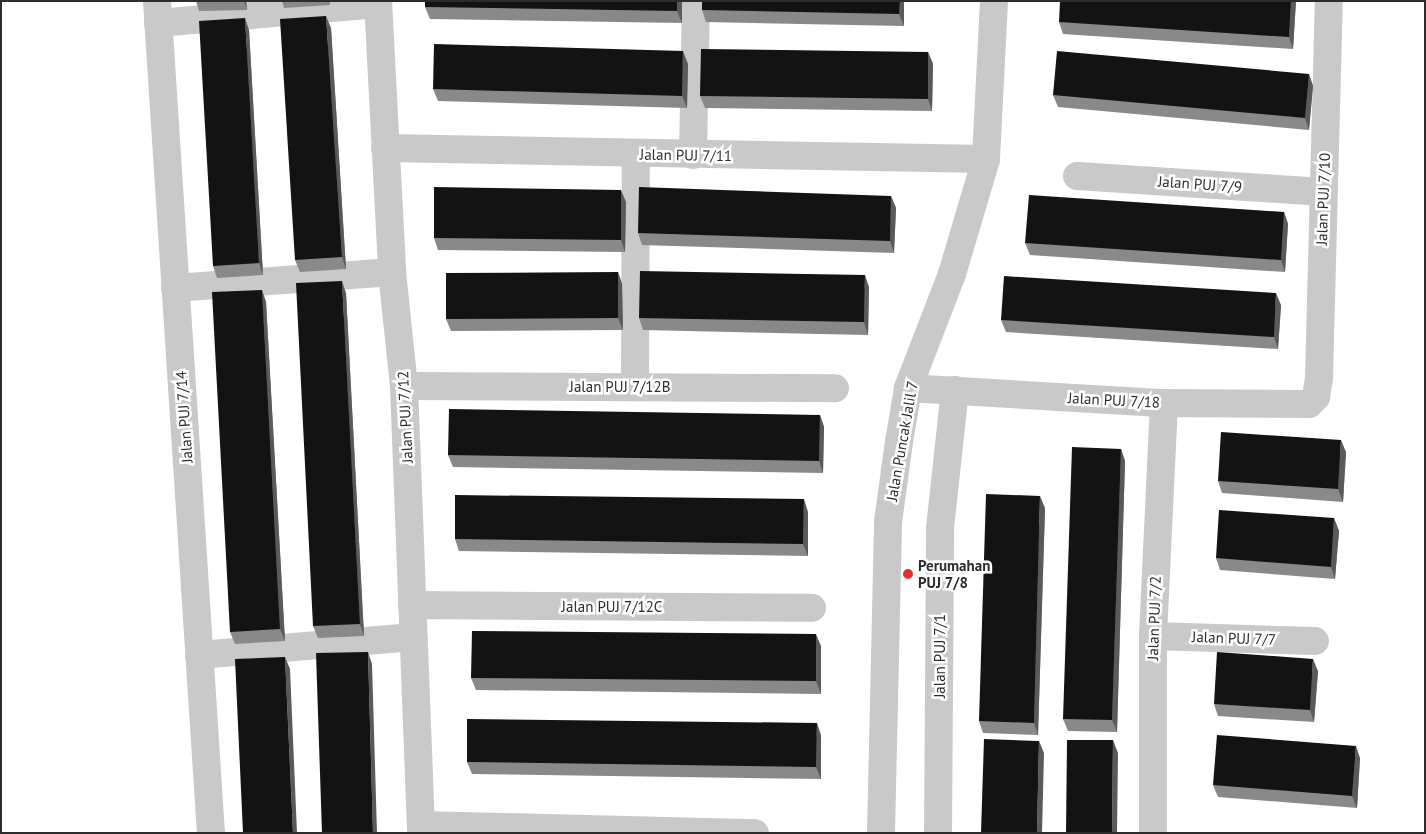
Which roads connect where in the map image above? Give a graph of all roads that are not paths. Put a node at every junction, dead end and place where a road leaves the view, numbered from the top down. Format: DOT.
graph roads {
  1 [pos="696,1"];
  2 [pos="994,1"];
  3 [pos="1329,1"];
  4 [pos="378,3"];
  5 [pos="157,12"];
  6 [pos="385,148"];
  7 [pos="636,154"];
  8 [pos="693,155"];
  9 [pos="986,159"];
  10 [pos="1077,176"];
  11 [pos="1323,192"];
  12 [pos="392,272"];
  13 [pos="175,288"];
  14 [pos="404,386"];
  15 [pos="635,387"];
  16 [pos="835,388"];
  17 [pos="908,388"];
  18 [pos="955,390"];
  19 [pos="1316,397"];
  20 [pos="1164,403"];
  21 [pos="412,605"];
  22 [pos="812,608"];
  23 [pos="1152,636"];
  24 [pos="413,637"];
  25 [pos="1315,640"];
  26 [pos="199,655"];
  27 [pos="421,829"];
  28 [pos="211,833"];
  29 [pos="755,833"];
  30 [pos="881,833"];
  31 [pos="938,833"];
  32 [pos="1153,833"];
  1 -- 8 [label="street"];
  2 -- 9 [label="street, Jalan Puncak Jalil 7"];
  3 -- 11 [label="street, Jalan PUJ 7/10"];
  4 -- 5 [label="street"];
  4 -- 6 [label="street, Jalan PUJ 7/12"];
  5 -- 13 [label="street, Jalan PUJ 7/14"];
  6 -- 7 [label="street, Jalan PUJ 7/11"];
  6 -- 12 [label="street, Jalan PUJ 7/12"];
  7 -- 8 [label="street, Jalan PUJ 7/11"];
  7 -- 15 [label="street"];
  8 -- 9 [label="street, Jalan PUJ 7/11"];
  9 -- 17 [label="street, Jalan Puncak Jalil 7"];
  10 -- 11 [label="street, Jalan PUJ 7/9"];
  11 -- 19 [label="street, Jalan PUJ 7/10"];
  12 -- 13 [label="street"];
  12 -- 14 [label="street, Jalan PUJ 7/12"];
  13 -- 26 [label="street, Jalan PUJ 7/14"];
  14 -- 15 [label="street, Jalan PUJ 7/12B"];
  14 -- 21 [label="street, Jalan PUJ 7/12"];
  15 -- 16 [label="street, Jalan PUJ 7/12B"];
  17 -- 18 [label="street, Jalan PUJ 7/18"];
  17 -- 30 [label="street, Jalan Puncak Jalil 7"];
  18 -- 20 [label="street, Jalan PUJ 7/18"];
  18 -- 31 [label="street, Jalan PUJ 7/1"];
  19 -- 20 [label="street, Jalan PUJ 7/18"];
  20 -- 23 [label="street, Jalan PUJ 7/2"];
  21 -- 22 [label="street, Jalan PUJ 7/12C"];
  21 -- 24 [label="street, Jalan PUJ 7/12"];
  23 -- 25 [label="street, Jalan PUJ 7/7"];
  23 -- 32 [label="street, Jalan PUJ 7/2"];
  24 -- 26 [label="street"];
  24 -- 27 [label="street, Jalan PUJ 7/12"];
  26 -- 28 [label="street, Jalan PUJ 7/14"];
  27 -- 29 [label="street"];
}
